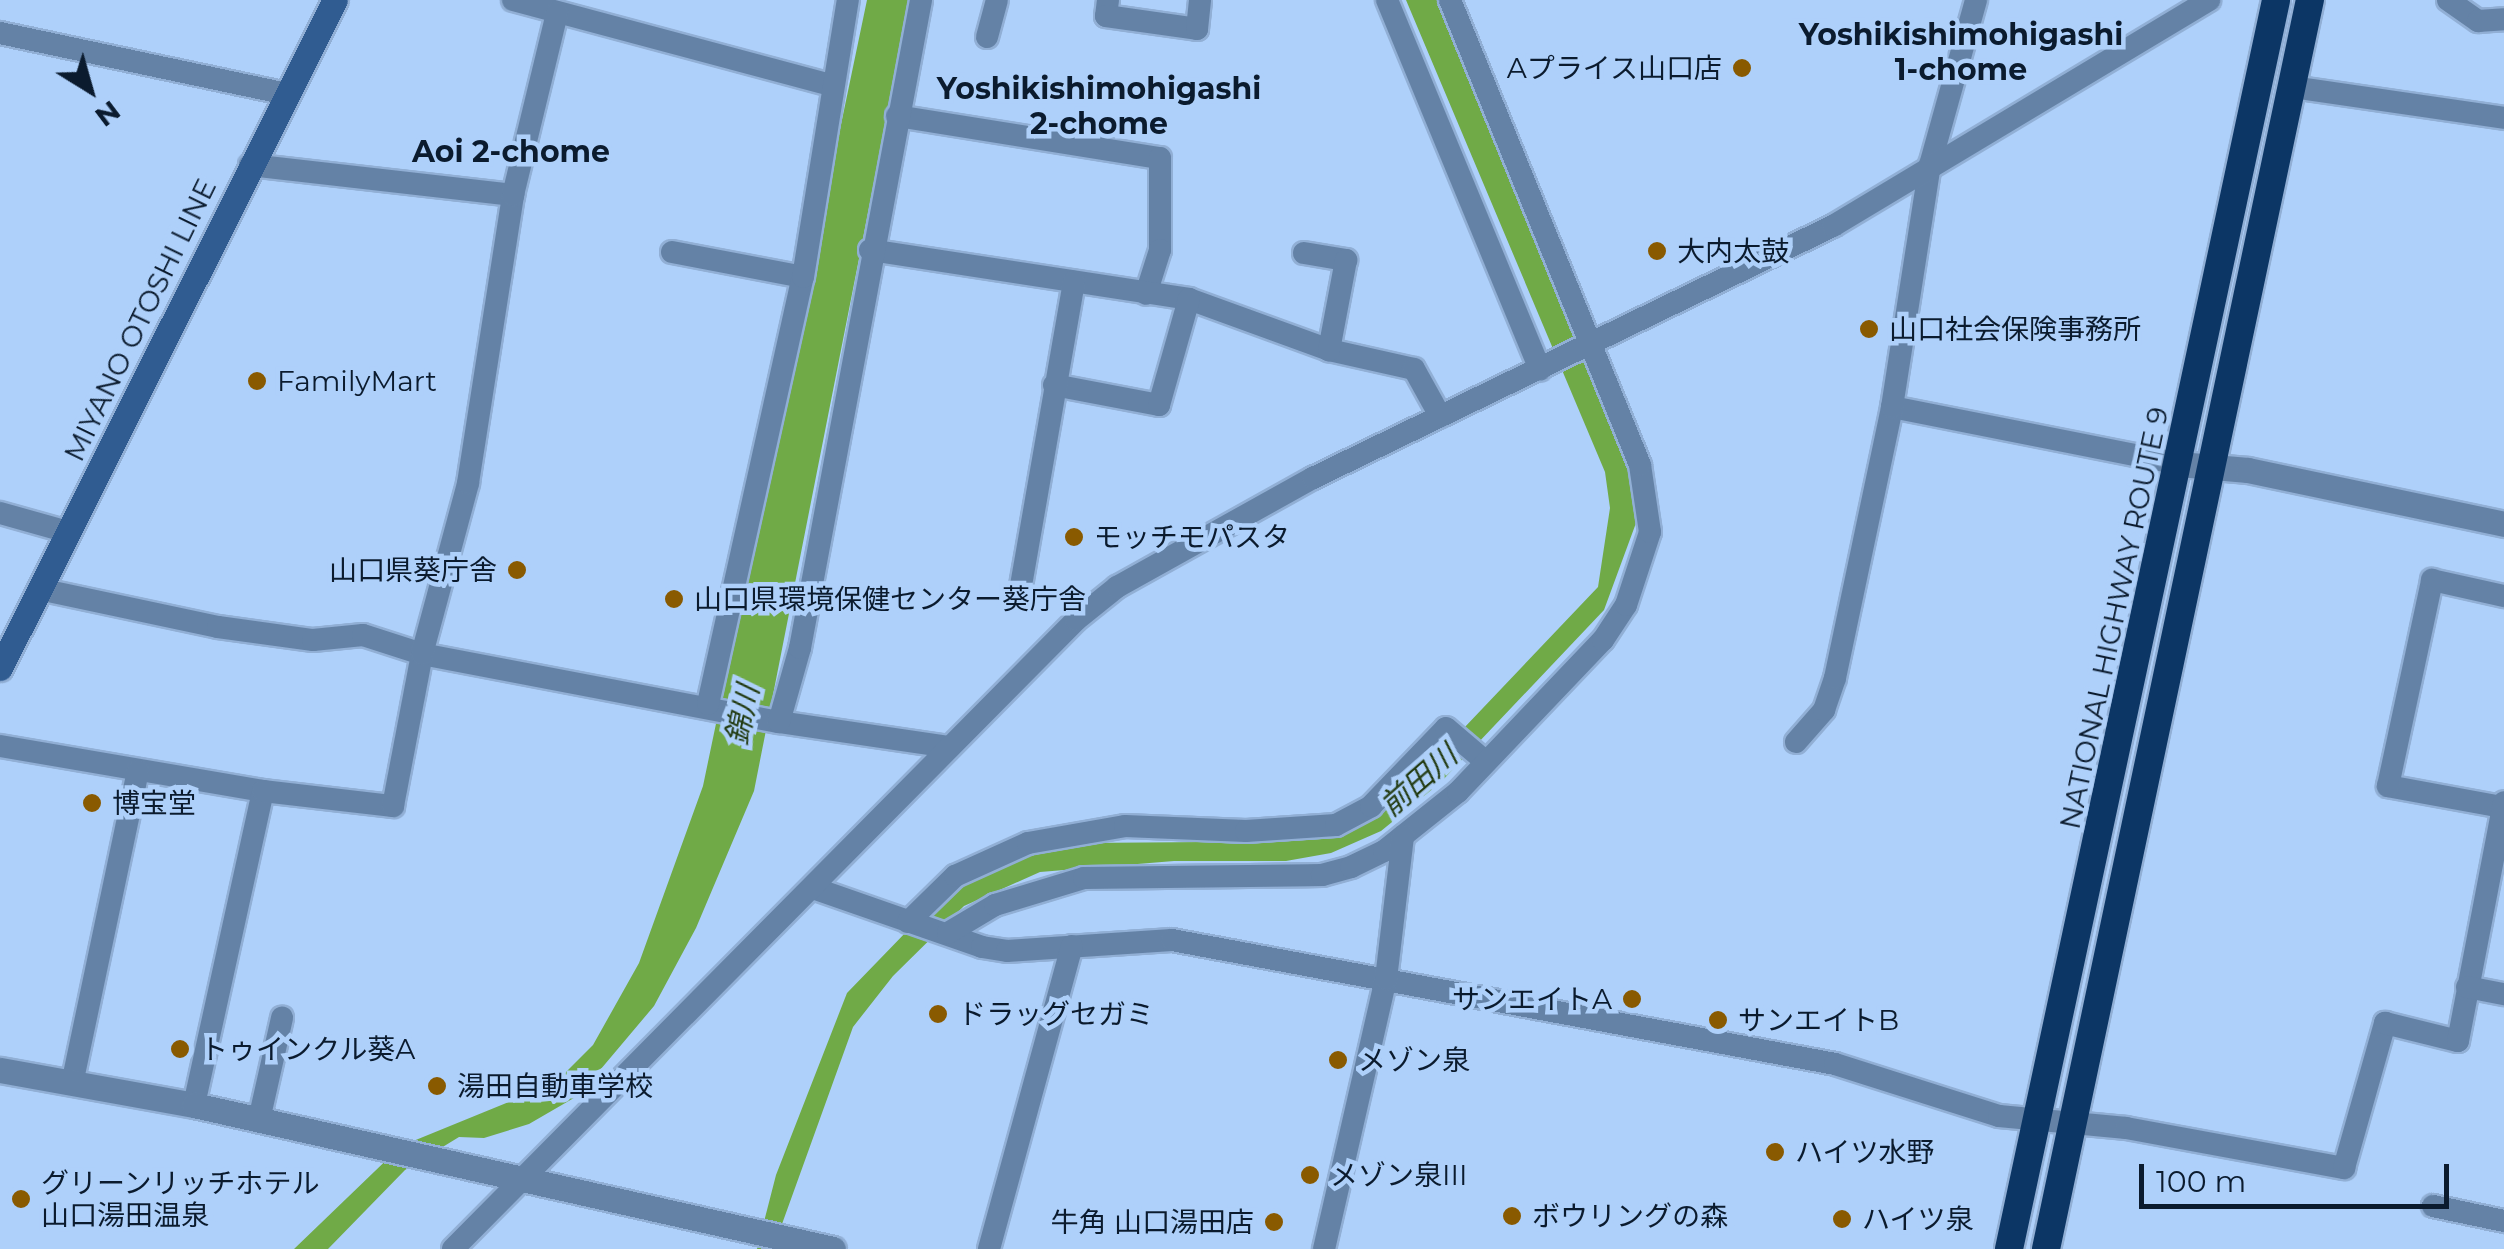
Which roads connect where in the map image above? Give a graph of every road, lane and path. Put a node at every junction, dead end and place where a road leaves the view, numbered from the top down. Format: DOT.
graph roads {
  1 [pos="334,0"];
  2 [pos="513,0"];
  3 [pos="848,0"];
  4 [pos="921,0"];
  5 [pos="996,0"];
  6 [pos="1108,0"];
  7 [pos="1200,0"];
  8 [pos="1387,0"];
  9 [pos="1450,0"];
  10 [pos="1976,0"];
  11 [pos="2209,0"];
  12 [pos="2276,0"];
  13 [pos="2310,0"];
  14 [pos="2448,0"];
  15 [pos="556,13"];
  16 [pos="2504,19"];
  17 [pos="0,33"];
  18 [pos="987,37"];
  19 [pos="831,85"];
  20 [pos="2292,87"];
  21 [pos="287,94"];
  22 [pos="897,116"];
  23 [pos="2504,118"];
  24 [pos="250,165"];
  25 [pos="1930,166"];
  26 [pos="513,195"];
  27 [pos="870,250"];
  28 [pos="672,252"];
  29 [pos="1304,252"];
  30 [pos="802,277"];
  31 [pos="1074,282"];
  32 [pos="1146,294"];
  33 [pos="1189,299"];
  34 [pos="1594,342"];
  35 [pos="1329,350"];
  36 [pos="1540,370"];
  37 [pos="1054,385"];
  38 [pos="1892,407"];
  39 [pos="1440,416"];
  40 [pos="2179,464"];
  41 [pos="2214,468"];
  42 [pos="0,513"];
  43 [pos="2504,524"];
  44 [pos="68,532"];
  45 [pos="39,589"];
  46 [pos="2504,596"];
  47 [pos="1019,597"];
  48 [pos="422,654"];
  49 [pos="0,668"];
  50 [pos="708,704"];
  51 [pos="779,722"];
  52 [pos="1796,742"];
  53 [pos="0,746"];
  54 [pos="949,747"];
  55 [pos="1486,762"];
  56 [pos="138,772"];
  57 [pos="263,791"];
  58 [pos="2503,805"];
  59 [pos="1403,836"];
  60 [pos="2500,848"];
  61 [pos="812,888"];
  62 [pos="2479,917"];
  63 [pos="908,922"];
  64 [pos="2504,922"];
  65 [pos="948,933"];
  66 [pos="1072,946"];
  67 [pos="1386,979"];
  68 [pos="2467,988"];
  69 [pos="2504,994"];
  70 [pos="282,1018"];
  71 [pos="0,1070"];
  72 [pos="72,1084"];
  73 [pos="194,1105"];
  74 [pos="259,1120"];
  75 [pos="2039,1123"];
  76 [pos="2073,1124"];
  77 [pos="519,1180"];
  78 [pos="2433,1206"];
  79 [pos="2504,1220"];
  80 [pos="792,1243"];
  81 [pos="453,1249"];
  82 [pos="834,1249"];
  83 [pos="989,1249"];
  84 [pos="1324,1249"];
  85 [pos="2009,1249"];
  86 [pos="2046,1249"];
  1 -- 21 [label="main road, MIYANO OTOSHI LINE"];
  2 -- 15 [label="street"];
  3 -- 19 [label="street"];
  4 -- 22 [label="street"];
  5 -- 18 [label="street"];
  6 -- 7 [label="street"];
  8 -- 36 [label="street"];
  9 -- 34 [label="street"];
  10 -- 25 [label="street"];
  11 -- 25 [label="street"];
  12 -- 40 [label="highway, NATIONAL HIGHWAY ROUTE 9"];
  13 -- 20 [label="highway"];
  14 -- 16 [label="street"];
  15 -- 19 [label="street"];
  15 -- 26 [label="street"];
  17 -- 21 [label="street"];
  19 -- 30 [label="street"];
  20 -- 23 [label="street"];
  20 -- 41 [label="highway"];
  21 -- 24 [label="main road, MIYANO OTOSHI LINE"];
  22 -- 27 [label="street"];
  22 -- 32 [label="street"];
  24 -- 26 [label="street"];
  24 -- 44 [label="main road, MIYANO OTOSHI LINE"];
  25 -- 34 [label="street"];
  25 -- 38 [label="street"];
  26 -- 48 [label="street"];
  27 -- 31 [label="street"];
  27 -- 51 [label="street"];
  28 -- 30 [label="street"];
  29 -- 35 [label="street"];
  30 -- 50 [label="street"];
  31 -- 32 [label="street"];
  31 -- 37 [label="street"];
  32 -- 33 [label="street"];
  33 -- 35 [label="street"];
  33 -- 37 [label="street"];
  34 -- 36 [label="street"];
  34 -- 55 [label="street"];
  35 -- 39 [label="street"];
  36 -- 39 [label="street"];
  37 -- 47 [label="street"];
  38 -- 40 [label="street"];
  38 -- 52 [label="street"];
  39 -- 54 [label="street"];
  40 -- 41 [label="street"];
  40 -- 75 [label="highway, NATIONAL HIGHWAY ROUTE 9"];
  41 -- 43 [label="street"];
  41 -- 76 [label="highway"];
  42 -- 44 [label="street"];
  44 -- 45 [label="main road, MIYANO OTOSHI LINE"];
  45 -- 48 [label="street"];
  45 -- 49 [label="main road, MIYANO OTOSHI LINE"];
  46 -- 58 [label="street"];
  48 -- 50 [label="street"];
  48 -- 57 [label="street"];
  50 -- 51 [label="street"];
  51 -- 54 [label="street"];
  53 -- 56 [label="street"];
  54 -- 61 [label="street"];
  55 -- 59 [label="street"];
  55 -- 63 [label="street"];
  56 -- 57 [label="street"];
  56 -- 72 [label="street"];
  57 -- 73 [label="street"];
  58 -- 60 [label="street"];
  59 -- 65 [label="street"];
  59 -- 67 [label="street"];
  60 -- 62 [label="street"];
  61 -- 63 [label="street"];
  61 -- 77 [label="street"];
  62 -- 64 [label="street"];
  62 -- 68 [label="street"];
  63 -- 65 [label="street"];
  65 -- 66 [label="street"];
  66 -- 67 [label="street"];
  66 -- 83 [label="street"];
  67 -- 75 [label="street"];
  67 -- 84 [label="street"];
  68 -- 69 [label="street"];
  68 -- 76 [label="street"];
  70 -- 74 [label="street"];
  71 -- 72 [label="street"];
  72 -- 73 [label="street"];
  73 -- 74 [label="street"];
  74 -- 77 [label="street"];
  75 -- 76 [label="street"];
  75 -- 85 [label="highway, NATIONAL HIGHWAY ROUTE 9"];
  76 -- 86 [label="highway"];
  77 -- 80 [label="street"];
  77 -- 81 [label="street"];
  78 -- 79 [label="street"];
  80 -- 82 [label="street"];
}
